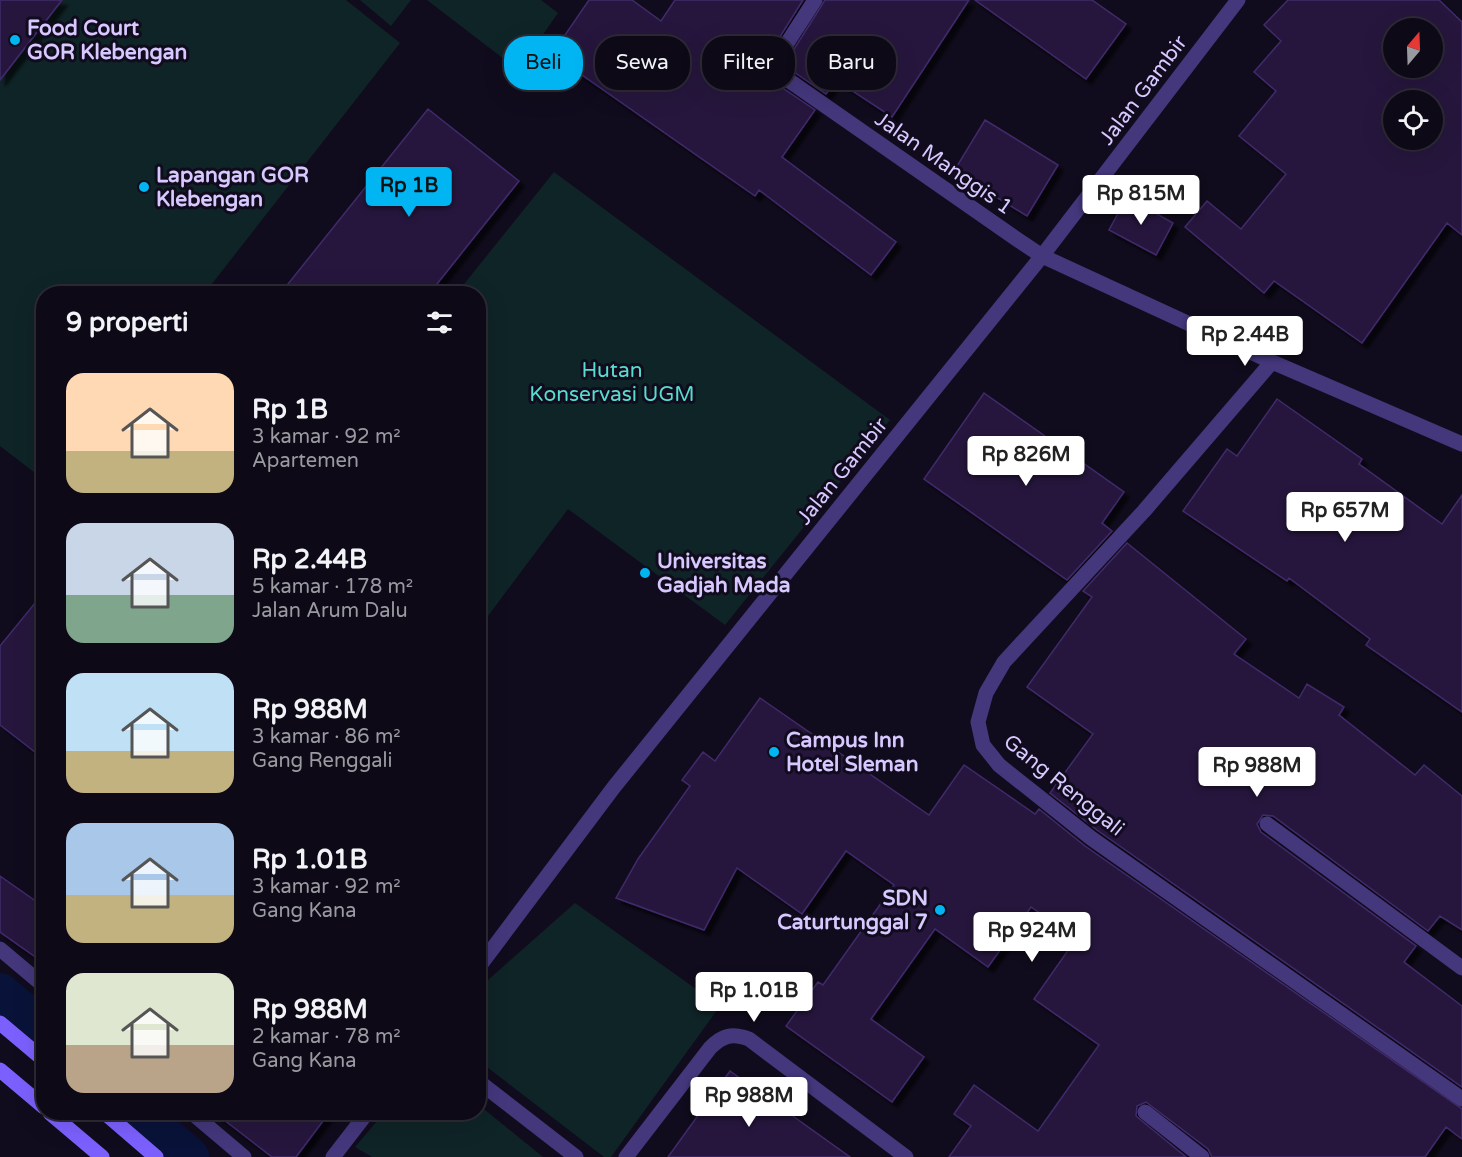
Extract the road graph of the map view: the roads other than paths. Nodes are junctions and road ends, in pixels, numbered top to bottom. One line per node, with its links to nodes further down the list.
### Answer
1 (815, 0): 3 (street, Jalan Manggis 1)
2 (1238, 0): 3 (street, Jalan Gambir)
3 (1042, 256): 4 (street); 8 (street, Jalan Gambir)
4 (1272, 362): 5 (street); 15 (street, Gang Renggali)
5 (1462, 444)
6 (1267, 824): 9 (street)
7 (0, 949): 10 (street)
8 (486, 957)
9 (1462, 968)
10 (36, 979)
11 (0, 1023): 12 (main road)
12 (36, 1053)
13 (0, 1070): 16 (main road)
14 (486, 1087): 26 (street)
15 (1462, 1099)
16 (36, 1100)
17 (1145, 1112): 29 (street)
18 (58, 1120): 22 (main road)
19 (113, 1120): 23 (main road)
20 (200, 1120): 24 (street)
21 (362, 1120): 25 (street)
22 (102, 1157)
23 (156, 1157)
24 (243, 1157)
25 (333, 1157)
26 (576, 1157)
27 (626, 1157): 28 (street)
28 (906, 1157)
29 (1202, 1157)

